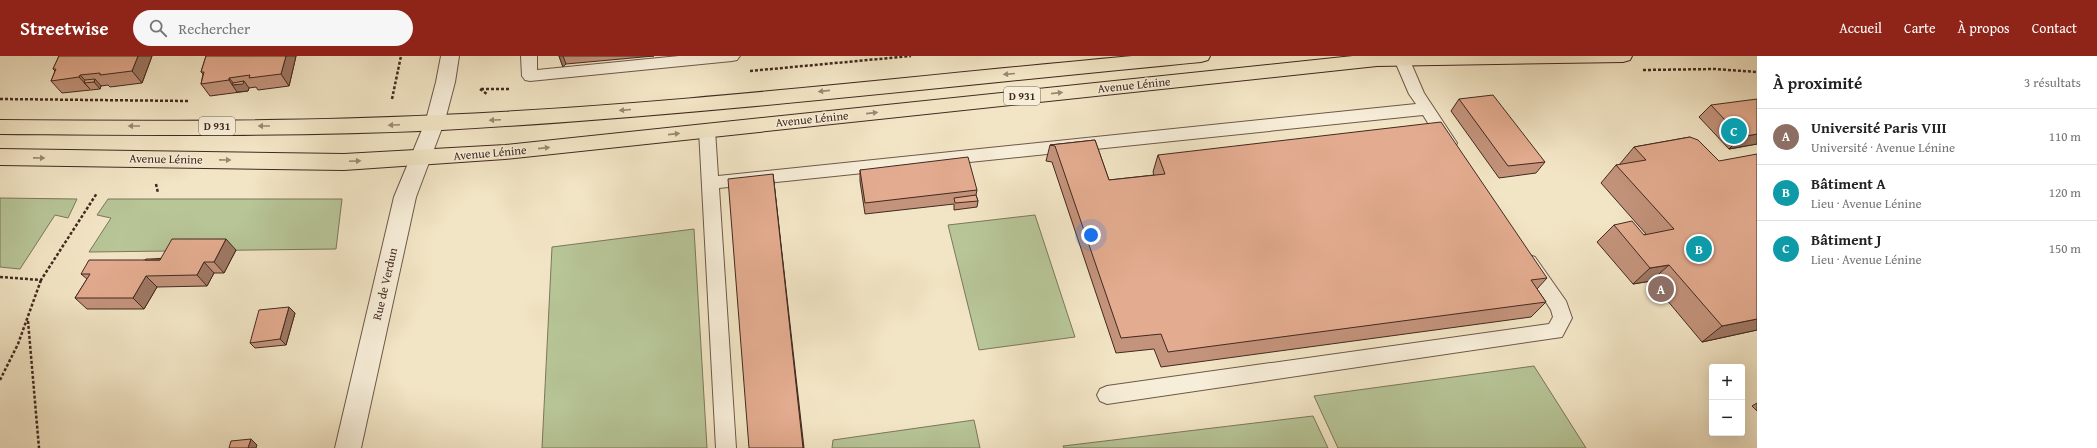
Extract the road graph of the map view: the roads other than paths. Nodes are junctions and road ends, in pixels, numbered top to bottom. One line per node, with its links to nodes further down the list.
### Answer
1 (450, 56): 8 (street, Rue de Verdun)
2 (529, 56): 3 (lane)
3 (732, 56)
4 (1201, 56): 8 (main road, Avenue Lénine / D 931, one-way to 8)
5 (1623, 56): 6 (main road, Avenue Lénine / D 931)
6 (1402, 59): 7 (lane); 10 (main road, Avenue Lénine / D 931, one-way to 6)
7 (1427, 109): 11 (lane); 14 (lane)
8 (433, 123): 9 (main road, Avenue Lénine / D 931, one-way to 9); 13 (street, Rue de Verdun)
9 (0, 127)
10 (708, 130): 13 (main road, Avenue Lénine / D 931, one-way to 10); 14 (lane)
11 (1458, 155)
12 (0, 157): 13 (main road, Avenue Lénine / D 931, one-way to 13)
13 (422, 158): 17 (street, Rue de Verdun)
14 (710, 183): 18 (lane)
15 (1519, 248): 16 (lane)
16 (1108, 395)
17 (348, 448)
18 (726, 448)

